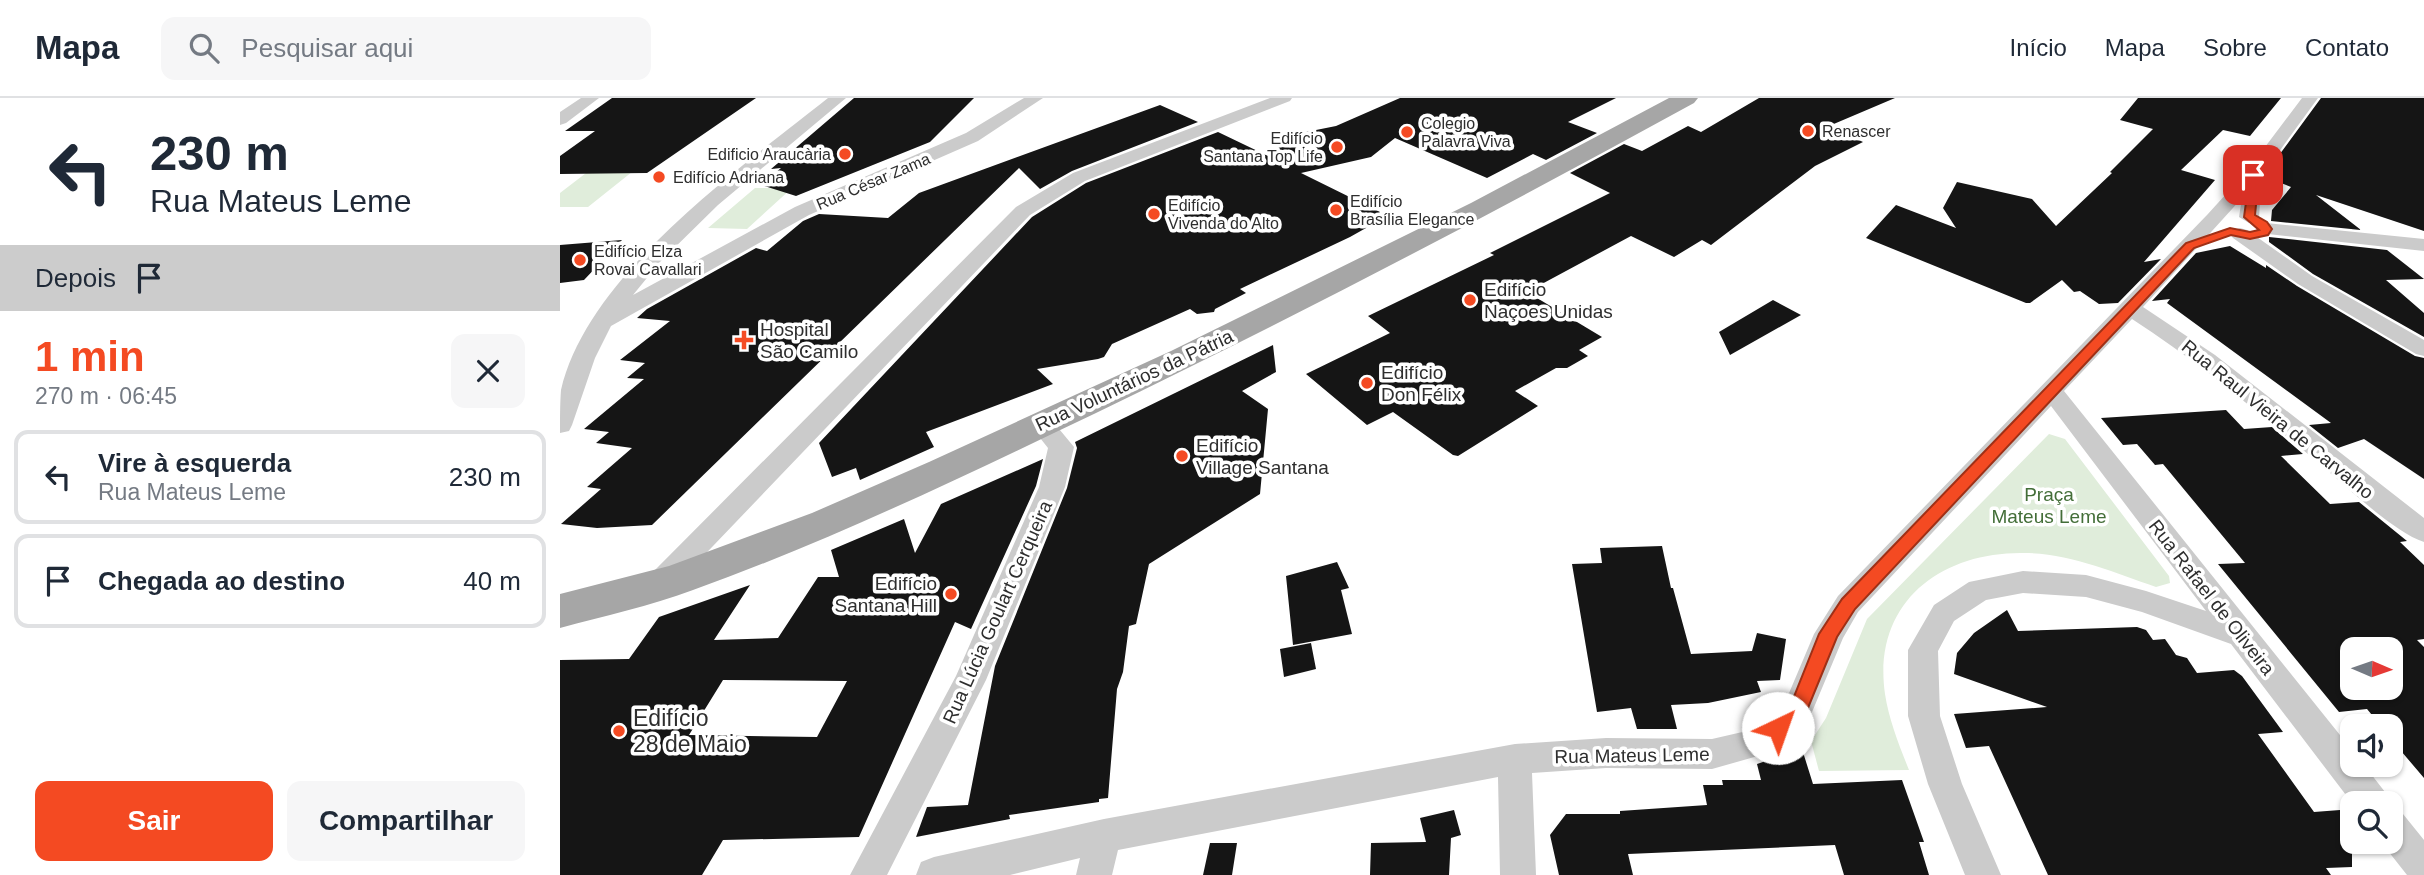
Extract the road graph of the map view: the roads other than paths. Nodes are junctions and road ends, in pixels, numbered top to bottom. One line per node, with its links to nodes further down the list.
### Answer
1 (591, 98): 7 (street)
2 (838, 98): 14 (street)
3 (1035, 98): 15 (street, Rua César Zama)
4 (1284, 98): 24 (street)
5 (1686, 98): 21 (main road, Rua Voluntários da Pátria)
6 (2310, 98): 8 (street, Rua Mateus Leme)
7 (560, 120)
8 (2253, 175): 9 (street, Rua Mateus Leme); 10 (street)
9 (2215, 217): 10 (street); 13 (street, Rua Mateus Leme)
10 (2240, 227): 11 (street); 13 (street, Rua Mateus Leme); 16 (street)
11 (2265, 231): 12 (street); 16 (street)
12 (2424, 245)
13 (2190, 246): 17 (street, Rua Mateus Leme)
14 (659, 252): 15 (street); 18 (street)
15 (709, 260): 18 (street, Rua César Zama)
16 (2305, 280): 19 (street)
17 (2130, 308): 20 (street, Rua Mateus Leme); 23 (street, Rua Raul Vieira de Carvalho)
18 (602, 322): 22 (street)
19 (2424, 349)
20 (2052, 391): 26 (street, Rua Rafael de Oliveira); 27 (street, Rua Mateus Leme)
21 (1041, 424): 24 (main road, Rua Voluntários da Pátria); 32 (street, Rua Lúcia Goulart Cerqueira)
22 (560, 425)
23 (2424, 532)
24 (658, 585): 25 (main road, Rua Voluntários da Pátria)
25 (560, 611)
26 (2242, 635): 28 (street, Rua Rafael de Oliveira); 36 (street)
27 (1515, 759): 29 (street, Rua Mateus Leme); 35 (street)
28 (2364, 791)
29 (1104, 836): 33 (street, Rua Mateus Leme); 34 (street)
30 (2403, 842): 31 (street)
31 (2424, 868)
32 (868, 875)
33 (934, 875)
34 (1094, 875)
35 (1518, 875)
36 (1983, 875)

